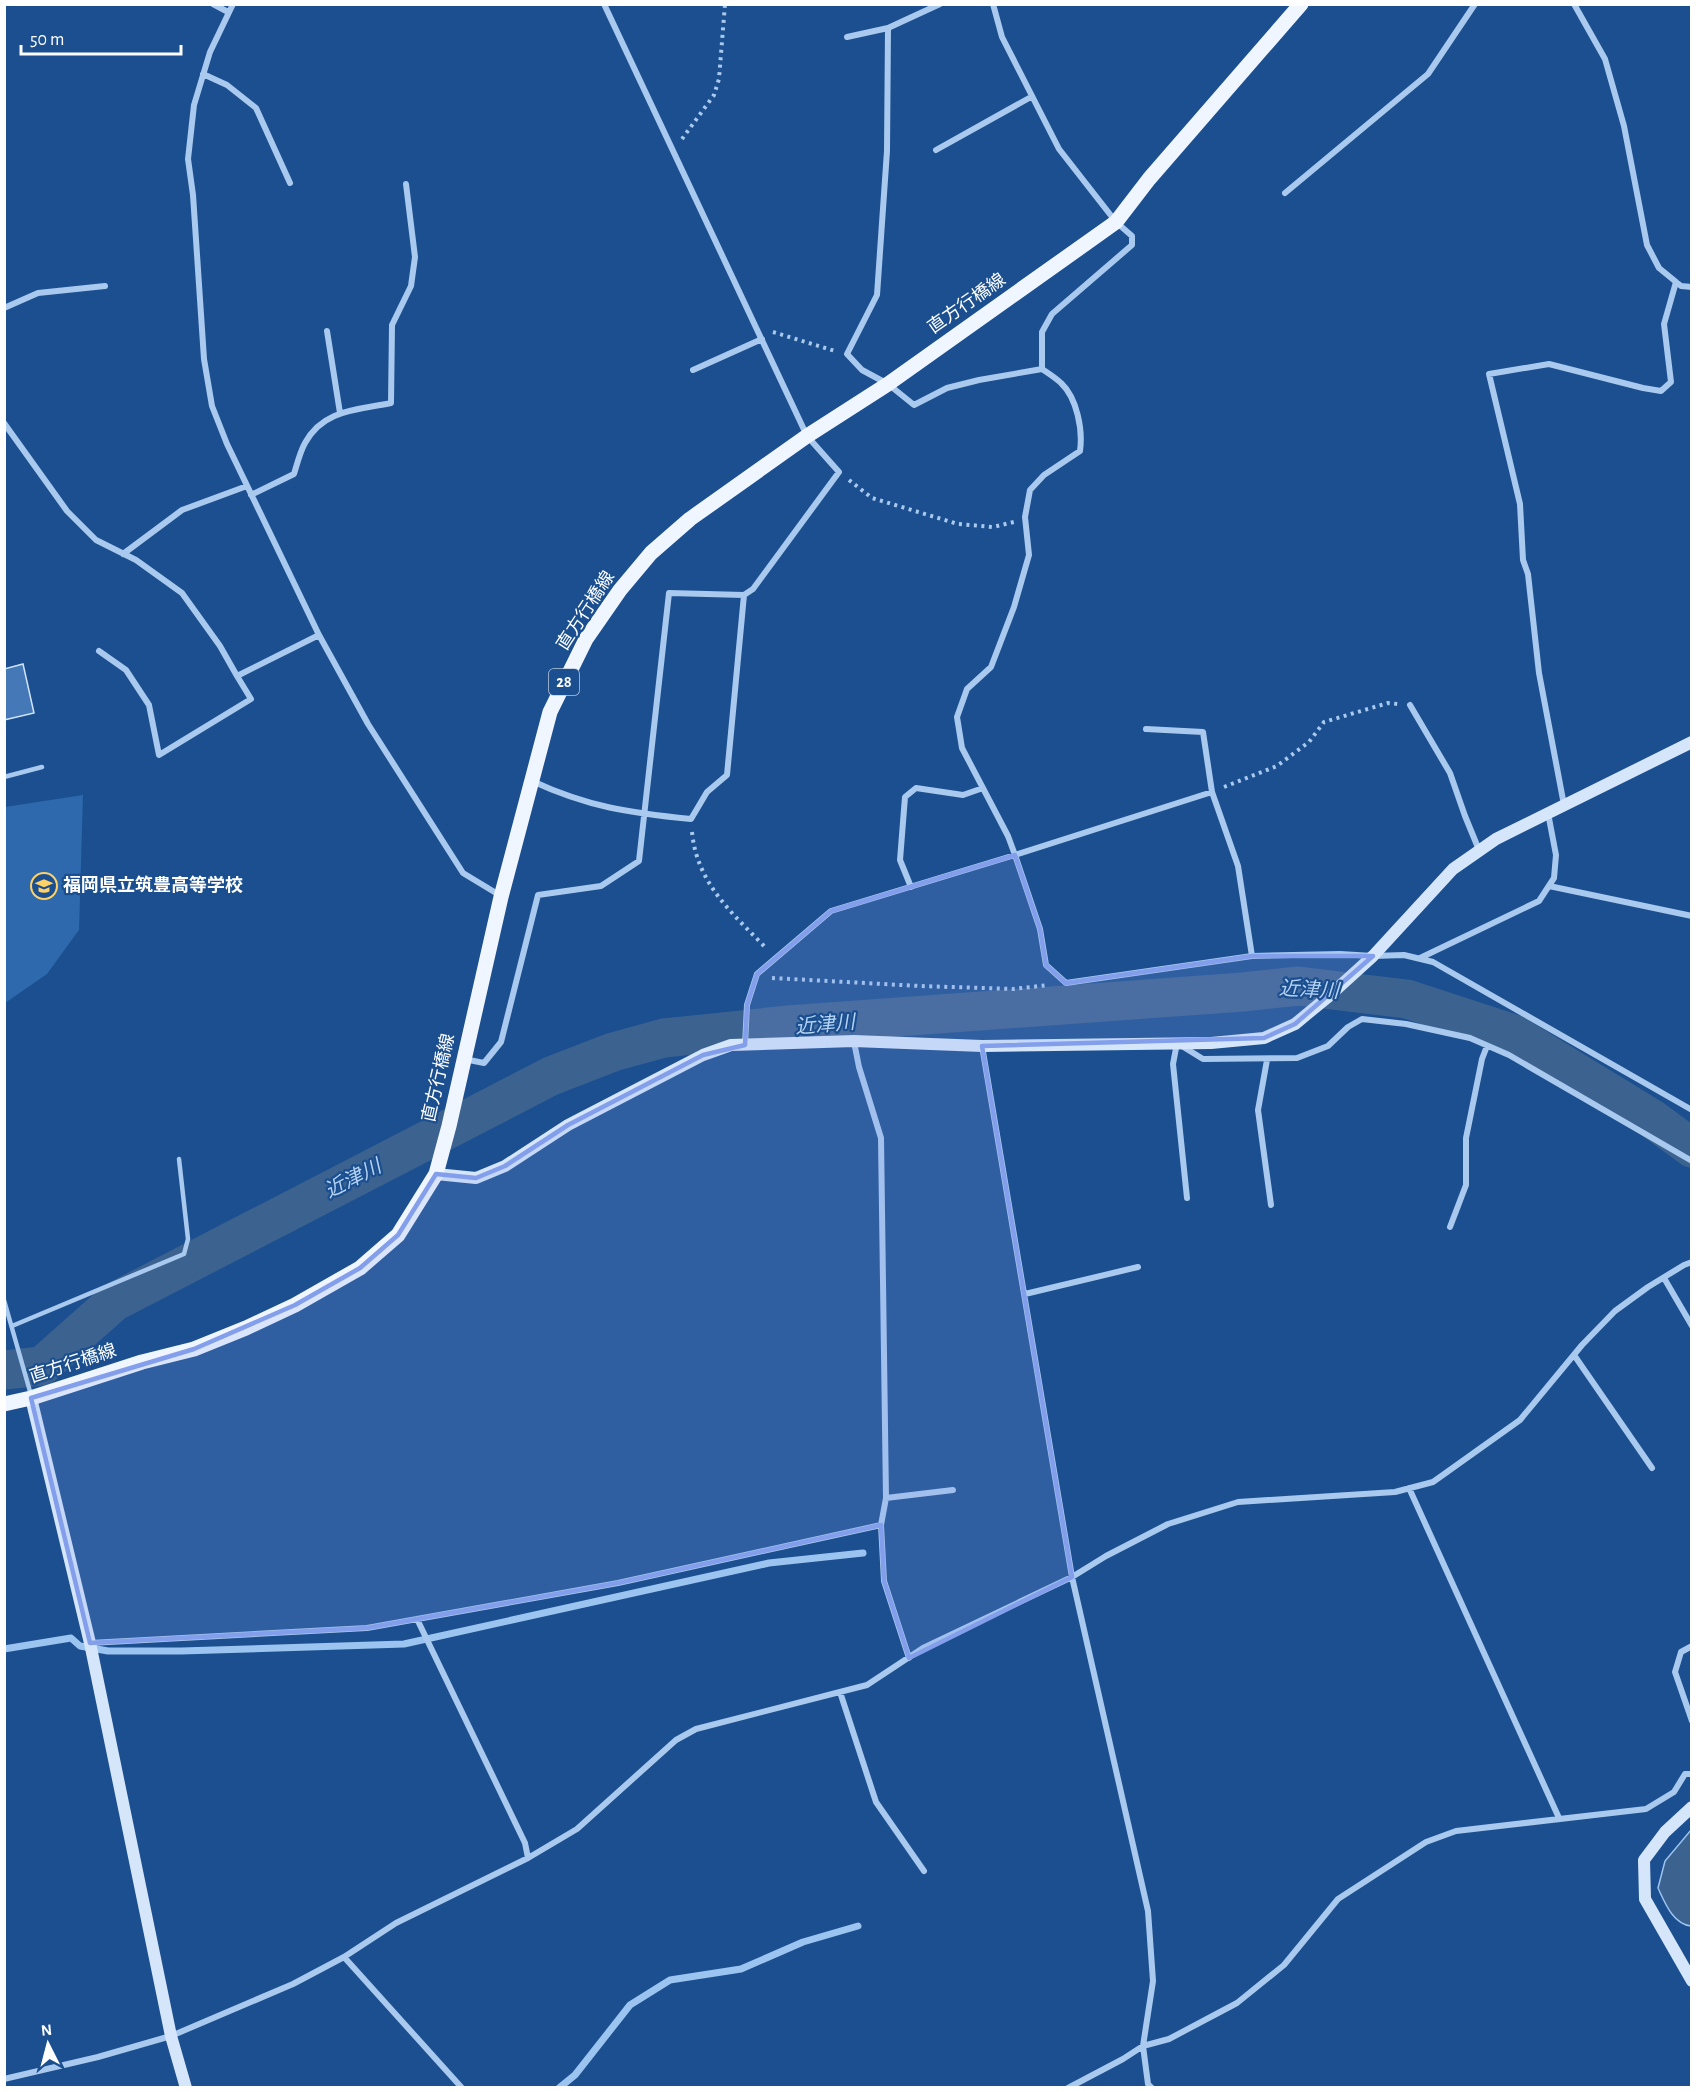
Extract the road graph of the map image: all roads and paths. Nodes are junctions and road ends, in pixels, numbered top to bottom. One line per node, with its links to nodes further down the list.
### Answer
1 (213, 4): 10 (street)
2 (233, 4): 10 (street)
3 (604, 4): 16 (street)
4 (725, 4): 16 (path)
5 (940, 4): 11 (street)
6 (993, 4): 14 (street)
7 (1302, 4): 20 (main road, 直方行橋線 / 28)
8 (1475, 4): 19 (street)
9 (1574, 4): 21 (street)
10 (228, 12): 13 (street)
11 (888, 28): 12 (street); 28 (street)
12 (847, 37)
13 (203, 74): 17 (street); 36 (street)
14 (1031, 97): 15 (street); 20 (street)
15 (936, 150)
16 (673, 152): 25 (street)
17 (290, 183)
18 (406, 184): 32 (street)
19 (1285, 193)
20 (1116, 222): 29 (street); 31 (main road, 直方行橋線 / 28)
21 (1676, 282): 23 (street); 52 (street)
22 (105, 286): 24 (street)
23 (1692, 287)
24 (4, 308)
25 (756, 327): 27 (street); 28 (path)
26 (327, 330): 32 (street)
27 (762, 339): 30 (street); 34 (street)
28 (847, 354): 31 (street)
29 (1042, 369): 31 (street); 38 (street)
30 (693, 370)
31 (888, 384): 34 (main road, 直方行橋線 / 28)
32 (340, 413): 37 (street)
33 (4, 423): 39 (street)
34 (807, 436): 35 (street); 49 (main road, 直方行橋線 / 28)
35 (839, 472): 38 (path); 40 (street)
36 (247, 486): 37 (street); 39 (street)
37 (251, 495): 41 (street)
38 (1025, 517): 50 (street)
39 (123, 554): 43 (street)
40 (744, 596): 54 (street); 55 (street)
41 (319, 635): 43 (street); 60 (street)
42 (99, 651): 43 (street)
43 (237, 676)
44 (1410, 705): 51 (path); 56 (street)
45 (1146, 729): 51 (street)
46 (1692, 742): 52 (street)
47 (42, 767): 48 (lane)
48 (4, 777)
49 (532, 781): 54 (street); 60 (main road, 直方行橋線 / 28)
50 (983, 788): 57 (street); 59 (street)
51 (1212, 792): 57 (street); 62 (street)
52 (1564, 805): 53 (street)
53 (1548, 813): 56 (street); 58 (street)
54 (643, 814): 55 (street); 73 (street)
55 (691, 819): 64 (path)
56 (1480, 851): 63 (street)
57 (1015, 855): 59 (street); 67 (street)
58 (1549, 886): 61 (street); 65 (street)
59 (911, 887): 64 (street)
60 (501, 897): 73 (main road, 直方行橋線 / 28)
61 (1692, 916)
62 (1252, 956): 63 (street); 67 (street)
63 (1373, 956): 65 (street); 69 (street)
64 (776, 958): 66 (street)
65 (1420, 959): 75 (street)
66 (757, 974): 67 (path); 70 (street)
67 (1066, 983)
68 (854, 1041): 70 (street); 71 (street); 95 (street)
69 (1177, 1043): 71 (street); 74 (street); 79 (street)
70 (745, 1045): 78 (street)
71 (982, 1046): 85 (street)
72 (1487, 1046): 74 (street); 77 (street); 81 (street)
73 (464, 1059): 78 (main road, 直方行橋線 / 28)
74 (1267, 1060): 80 (street)
75 (1692, 1110)
76 (179, 1159): 87 (lane)
77 (1692, 1161)
78 (436, 1174): 90 (main road, 直方行橋線 / 28)
79 (1187, 1198)
80 (1271, 1205)
81 (1450, 1227)
82 (1692, 1263): 84 (street)
83 (1138, 1267): 85 (street)
84 (1664, 1278): 88 (street); 89 (street)
85 (1025, 1294): 97 (street)
86 (4, 1300): 87 (lane)
87 (12, 1326): 90 (lane)
88 (1692, 1326)
89 (1574, 1355): 92 (street); 93 (street)
90 (31, 1398): 91 (main road, 直方行橋線 / 28); 99 (street)
91 (4, 1404)
92 (1652, 1468)
93 (1409, 1488): 97 (street); 106 (street)
94 (953, 1490): 95 (street)
95 (886, 1498): 96 (street)
96 (881, 1525): 98 (street); 101 (street)
97 (1072, 1577): 101 (street); 112 (street)
98 (417, 1619): 99 (street); 107 (street)
99 (90, 1643): 111 (street)
100 (1692, 1647): 103 (street)
101 (909, 1658): 102 (street)
102 (840, 1692): 107 (street); 108 (street)
103 (1692, 1721)
104 (1692, 1774): 106 (street)
105 (1692, 1807): 110 (street)
106 (1558, 1818): 112 (street)
107 (528, 1858): 109 (street)
108 (924, 1870)
109 (344, 1957): 111 (street); 115 (street)
110 (1692, 1981)
111 (171, 2036): 113 (street); 114 (street)
112 (1143, 2046): 116 (street); 117 (street)
113 (4, 2079)
114 (186, 2088)
115 (462, 2088)
116 (1068, 2088)
117 (1152, 2088)

